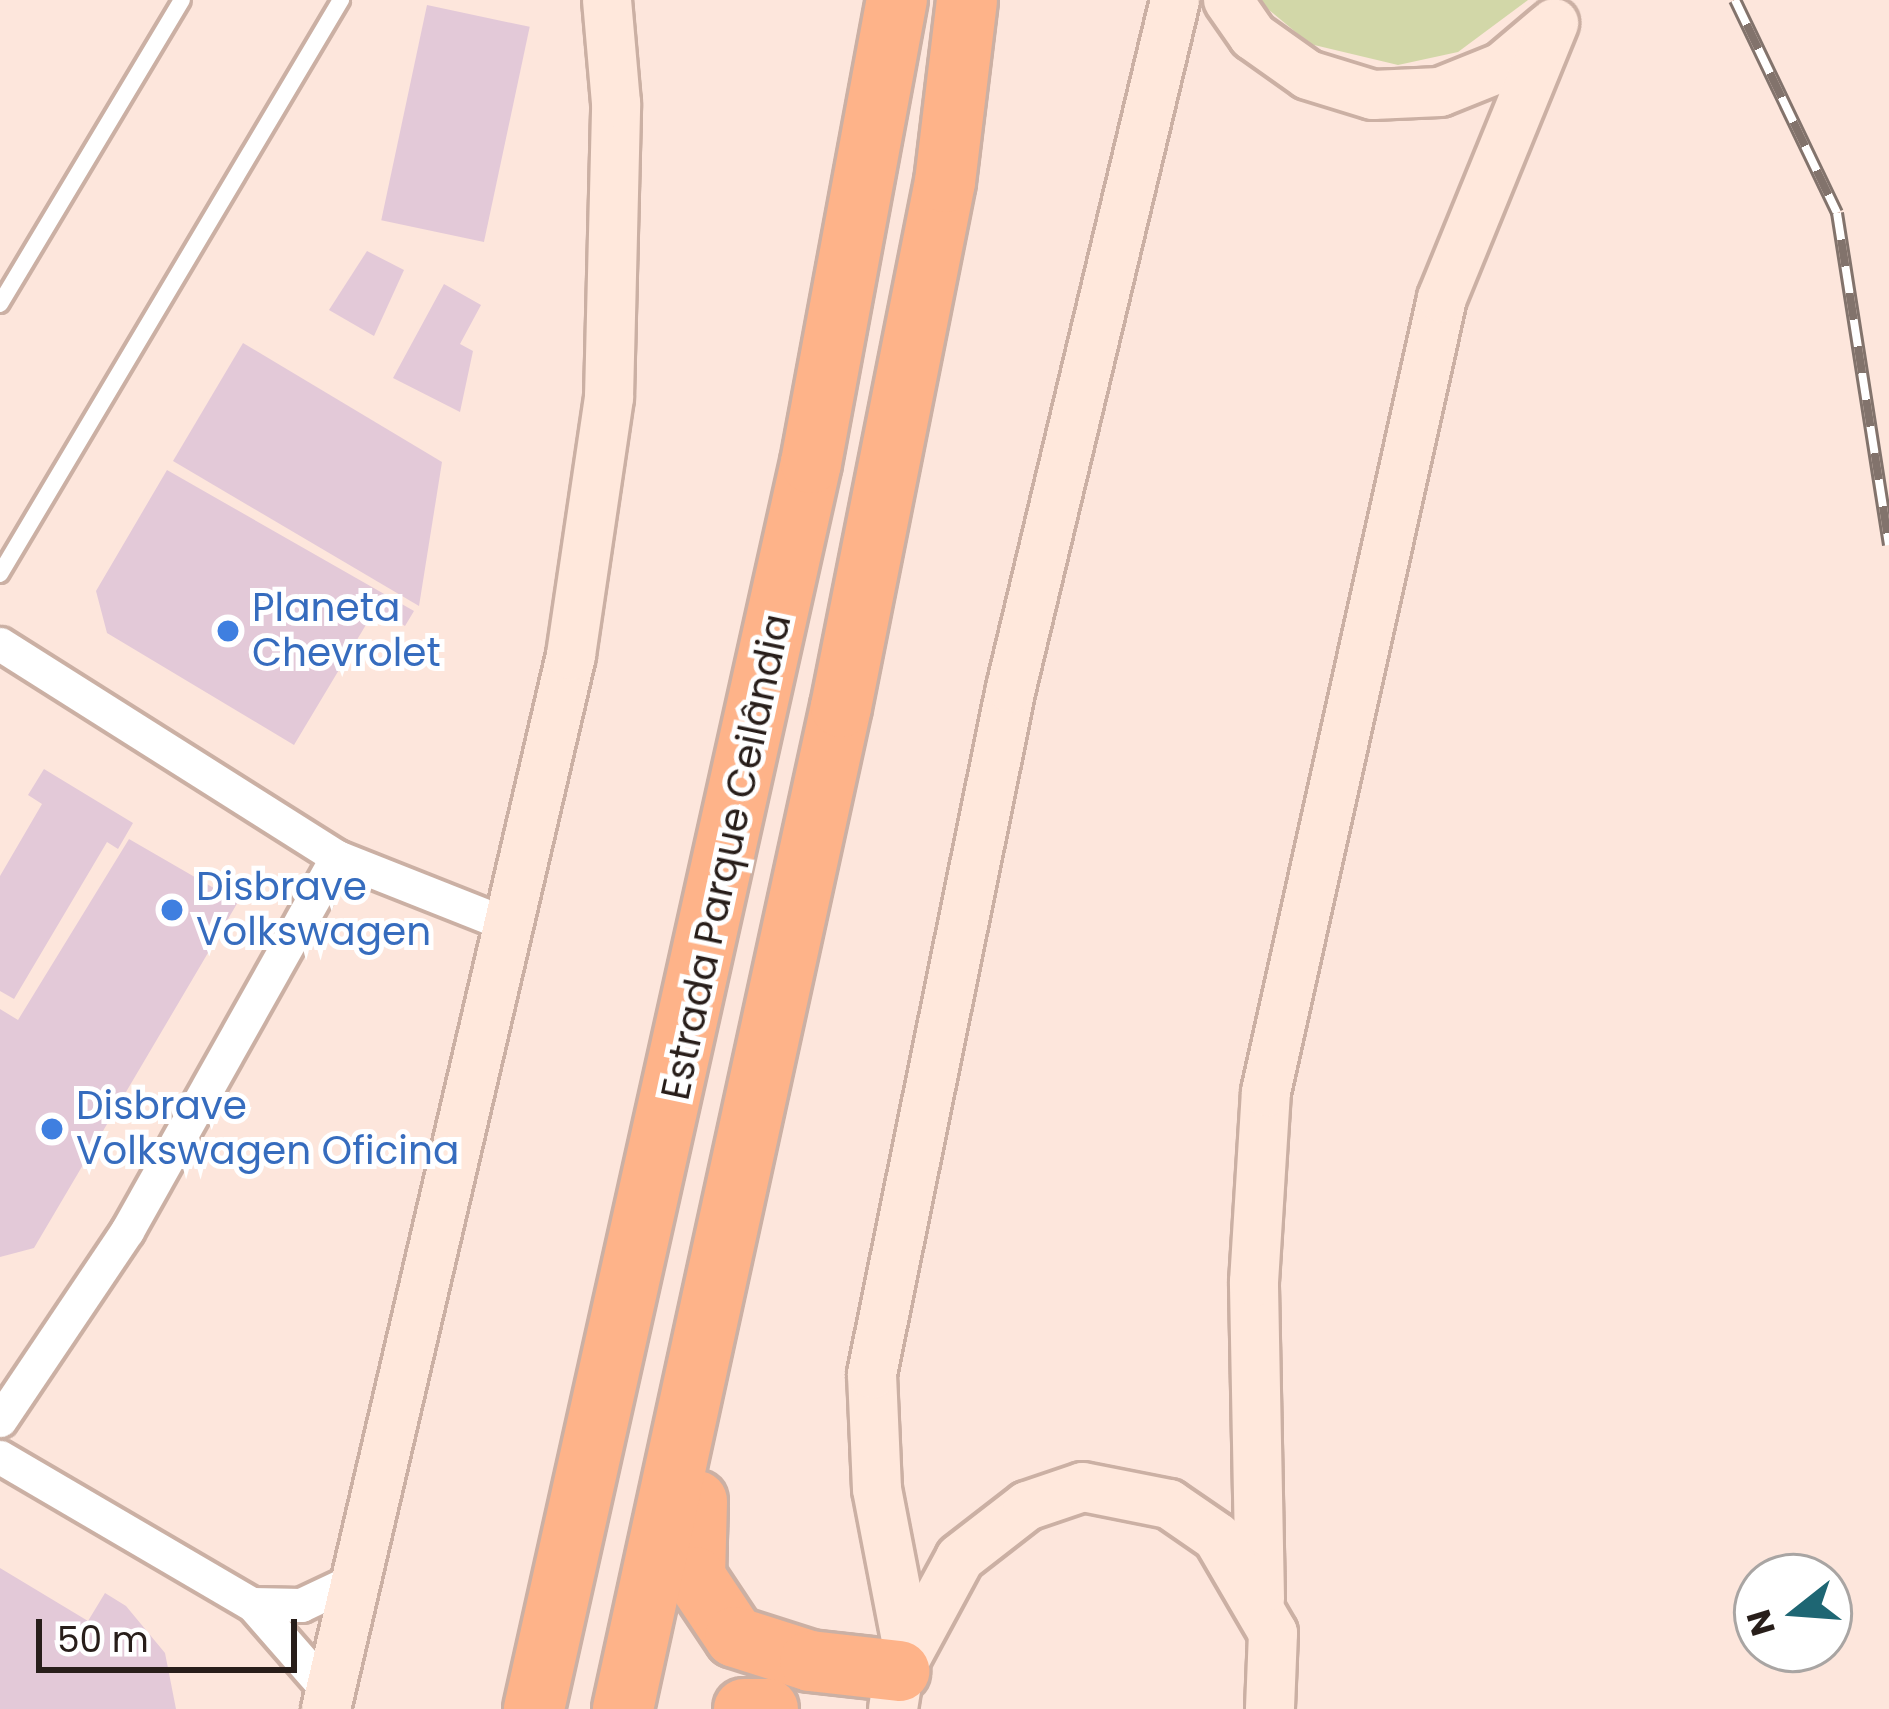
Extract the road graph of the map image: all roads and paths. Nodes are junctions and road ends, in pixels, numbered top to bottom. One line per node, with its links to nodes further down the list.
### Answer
1 (182, 0): 9 (lane)
2 (341, 0): 10 (lane)
3 (607, 0): 13 (main road)
4 (898, 0): 23 (highway, Estrada Parque Ceilândia)
5 (967, 0): 14 (highway, Estrada Parque Ceilândia)
6 (1175, 0): 20 (main road)
7 (1228, 0): 8 (main road)
8 (1561, 11): 18 (main road)
9 (0, 304)
10 (0, 574)
11 (0, 644): 12 (street)
12 (337, 857): 13 (street); 15 (street)
13 (504, 923): 17 (main road)
14 (724, 1264): 20 (highway); 24 (highway, Estrada Parque Ceilândia)
15 (0, 1420)
16 (0, 1457): 19 (street)
17 (356, 1580): 19 (street); 22 (main road)
18 (1260, 1599): 20 (main road); 21 (main road)
19 (252, 1604): 22 (street)
20 (900, 1677)
21 (1278, 1694)
22 (328, 1701)
23 (534, 1709)
24 (623, 1709)
25 (744, 1709): 26 (highway)
26 (768, 1709)

